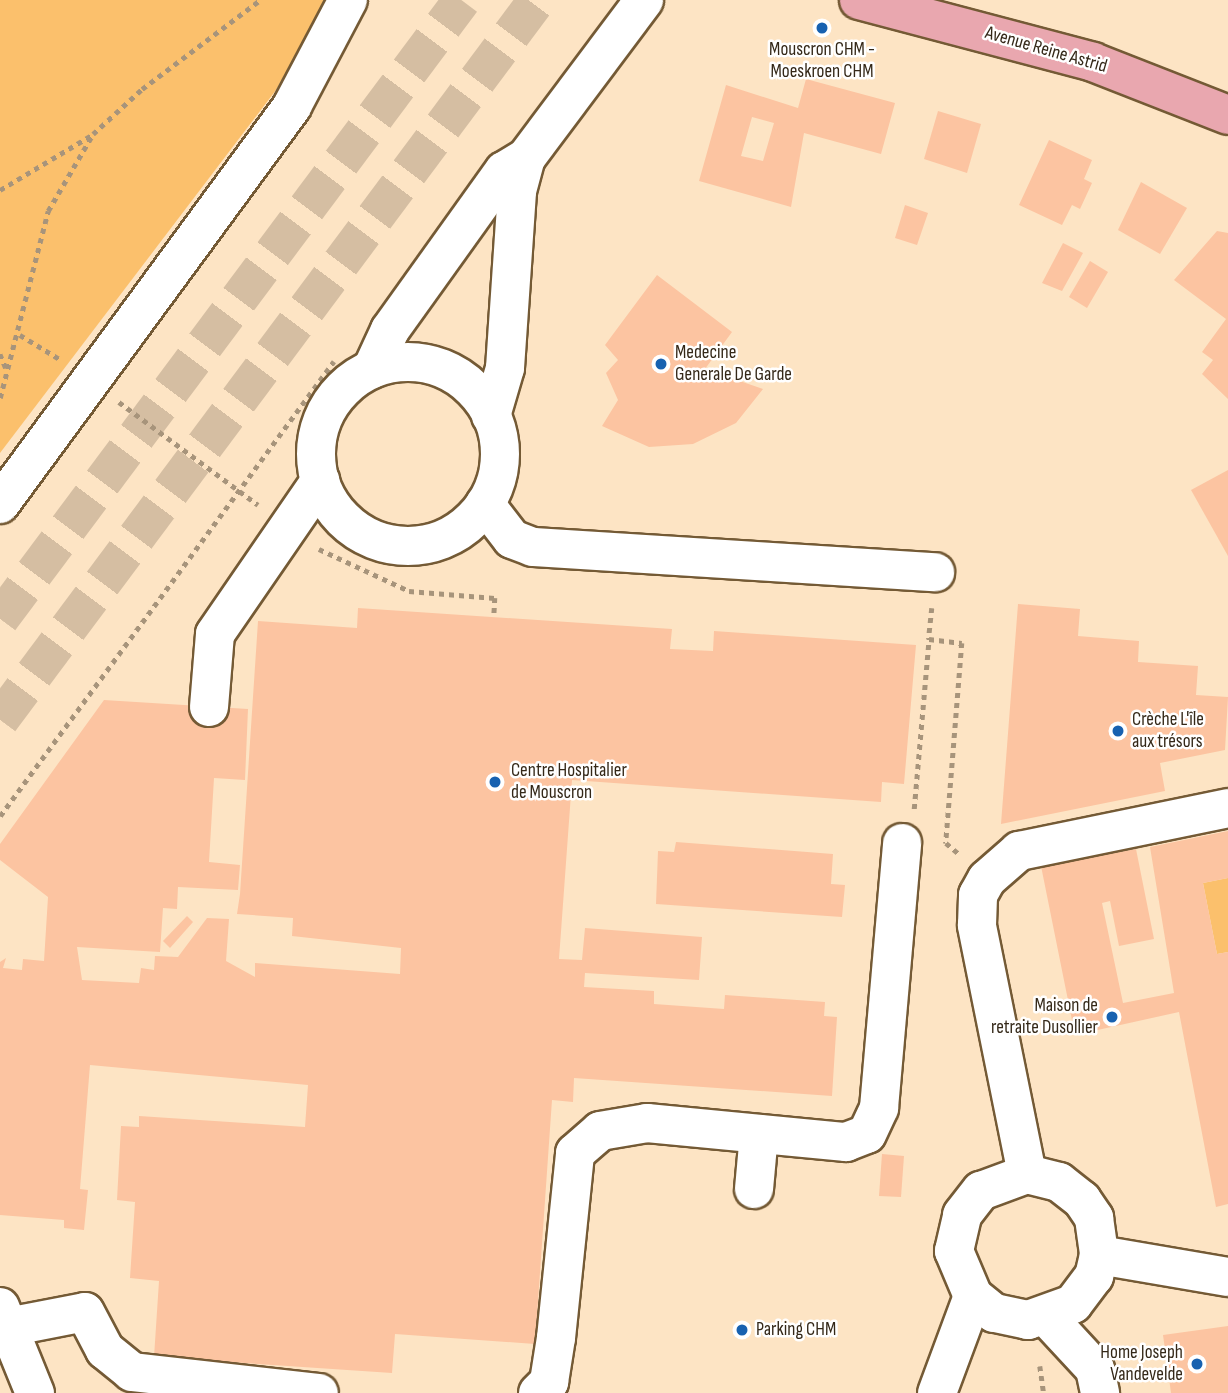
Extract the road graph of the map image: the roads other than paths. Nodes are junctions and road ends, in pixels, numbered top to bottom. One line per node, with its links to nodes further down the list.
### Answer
1 (348, 0): 13 (street)
2 (618, 0): 5 (street)
3 (644, 0): 5 (street)
4 (859, 0): 6 (main road, Avenue Reine Astrid)
5 (607, 48): 7 (street)
6 (1228, 115)
7 (526, 158): 8 (street); 9 (street)
8 (475, 211): 9 (street); 10 (street)
9 (514, 238): 11 (street)
10 (372, 369): 11 (street); 12 (street)
11 (491, 416): 14 (street)
12 (320, 481): 14 (street); 16 (street)
13 (0, 504)
14 (485, 504): 15 (street)
15 (935, 572)
16 (209, 706)
17 (1228, 808): 20 (street)
18 (902, 843): 19 (street)
19 (759, 1134): 21 (street); 29 (street)
20 (1027, 1174): 22 (street); 24 (street)
21 (754, 1189)
22 (1099, 1255): 23 (street); 25 (street)
23 (1228, 1277)
24 (973, 1296): 25 (street); 30 (street)
25 (1046, 1316): 31 (street)
26 (4, 1317): 27 (street); 28 (street)
27 (35, 1393)
28 (319, 1393)
29 (538, 1393)
30 (937, 1393)
31 (1100, 1393)

